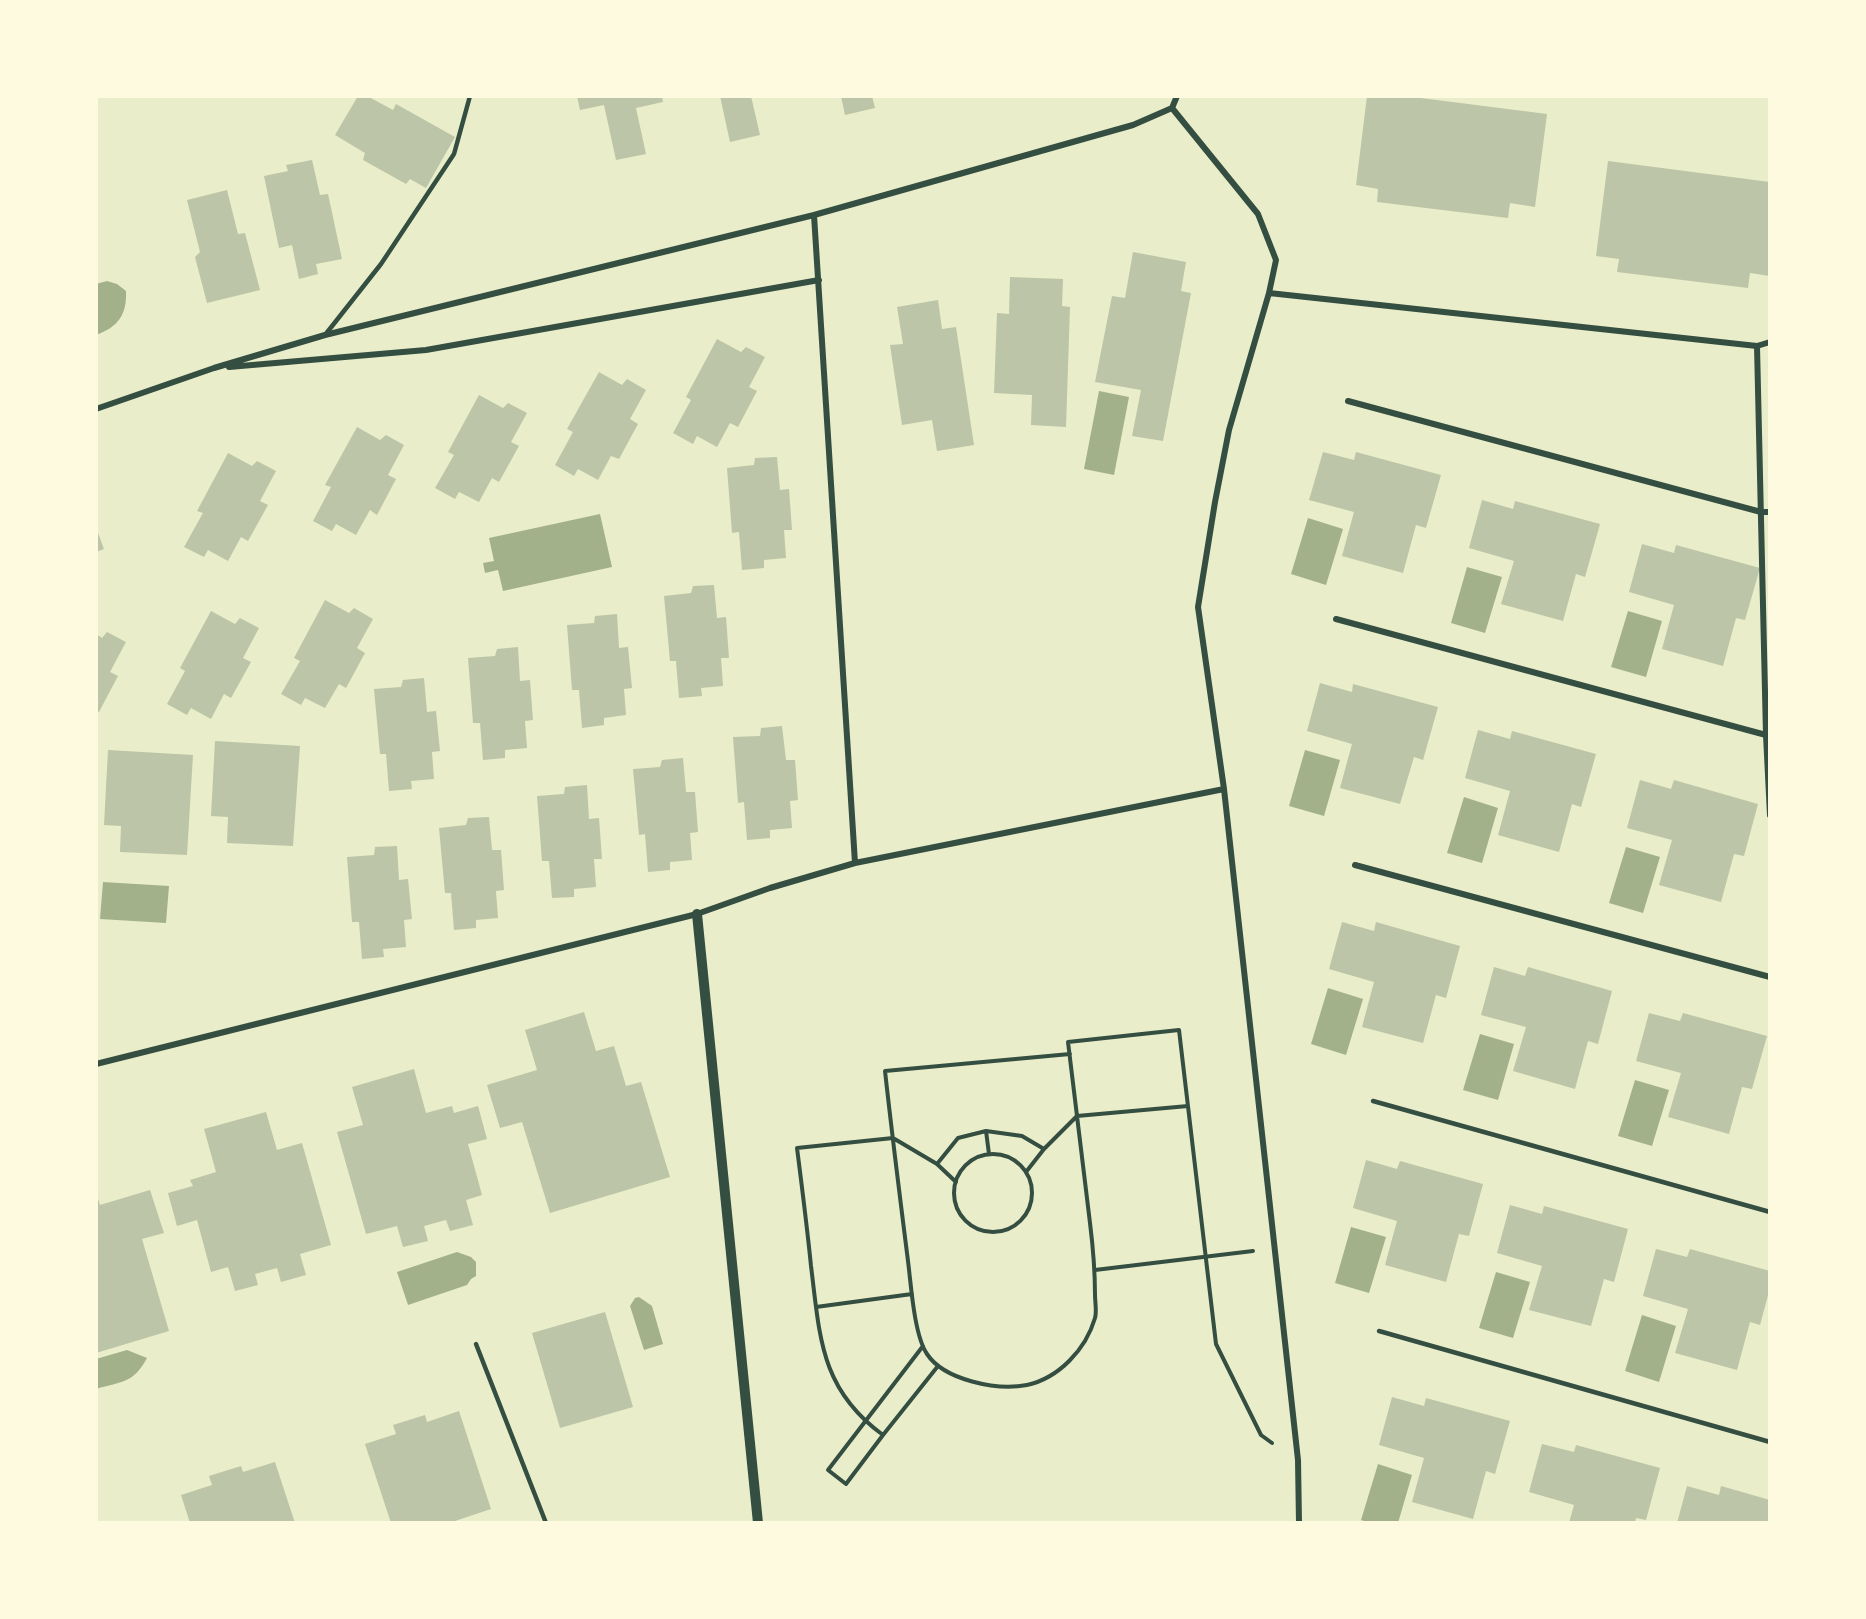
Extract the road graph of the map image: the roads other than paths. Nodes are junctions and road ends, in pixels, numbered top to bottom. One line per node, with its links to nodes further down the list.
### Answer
1 (470, 96): 7 (lane)
2 (1177, 96): 3 (street)
3 (1172, 108): 4 (street); 6 (street)
4 (814, 215): 5 (street); 7 (street)
5 (819, 280): 10 (street); 20 (street)
6 (1269, 293): 9 (street); 18 (street)
7 (325, 335): 10 (street)
8 (1770, 342): 9 (street)
9 (1757, 346): 13 (street)
10 (214, 368): 12 (street)
11 (1348, 402): 13 (street)
12 (96, 409)
13 (1761, 512): 14 (street); 16 (street)
14 (1770, 512)
15 (1336, 619): 17 (street)
16 (1768, 703): 17 (street)
17 (1766, 735): 19 (street)
18 (1224, 789): 20 (street); 32 (street)
19 (1770, 814)
20 (855, 863): 22 (street)
21 (1355, 865): 23 (street)
22 (698, 914): 24 (street); 31 (street)
23 (1770, 977)
24 (96, 1064)
25 (1373, 1101): 26 (lane)
26 (1770, 1212)
27 (1379, 1331): 29 (lane)
28 (476, 1344): 30 (lane)
29 (1770, 1442)
30 (546, 1523)
31 (758, 1523)
32 (1299, 1523)

